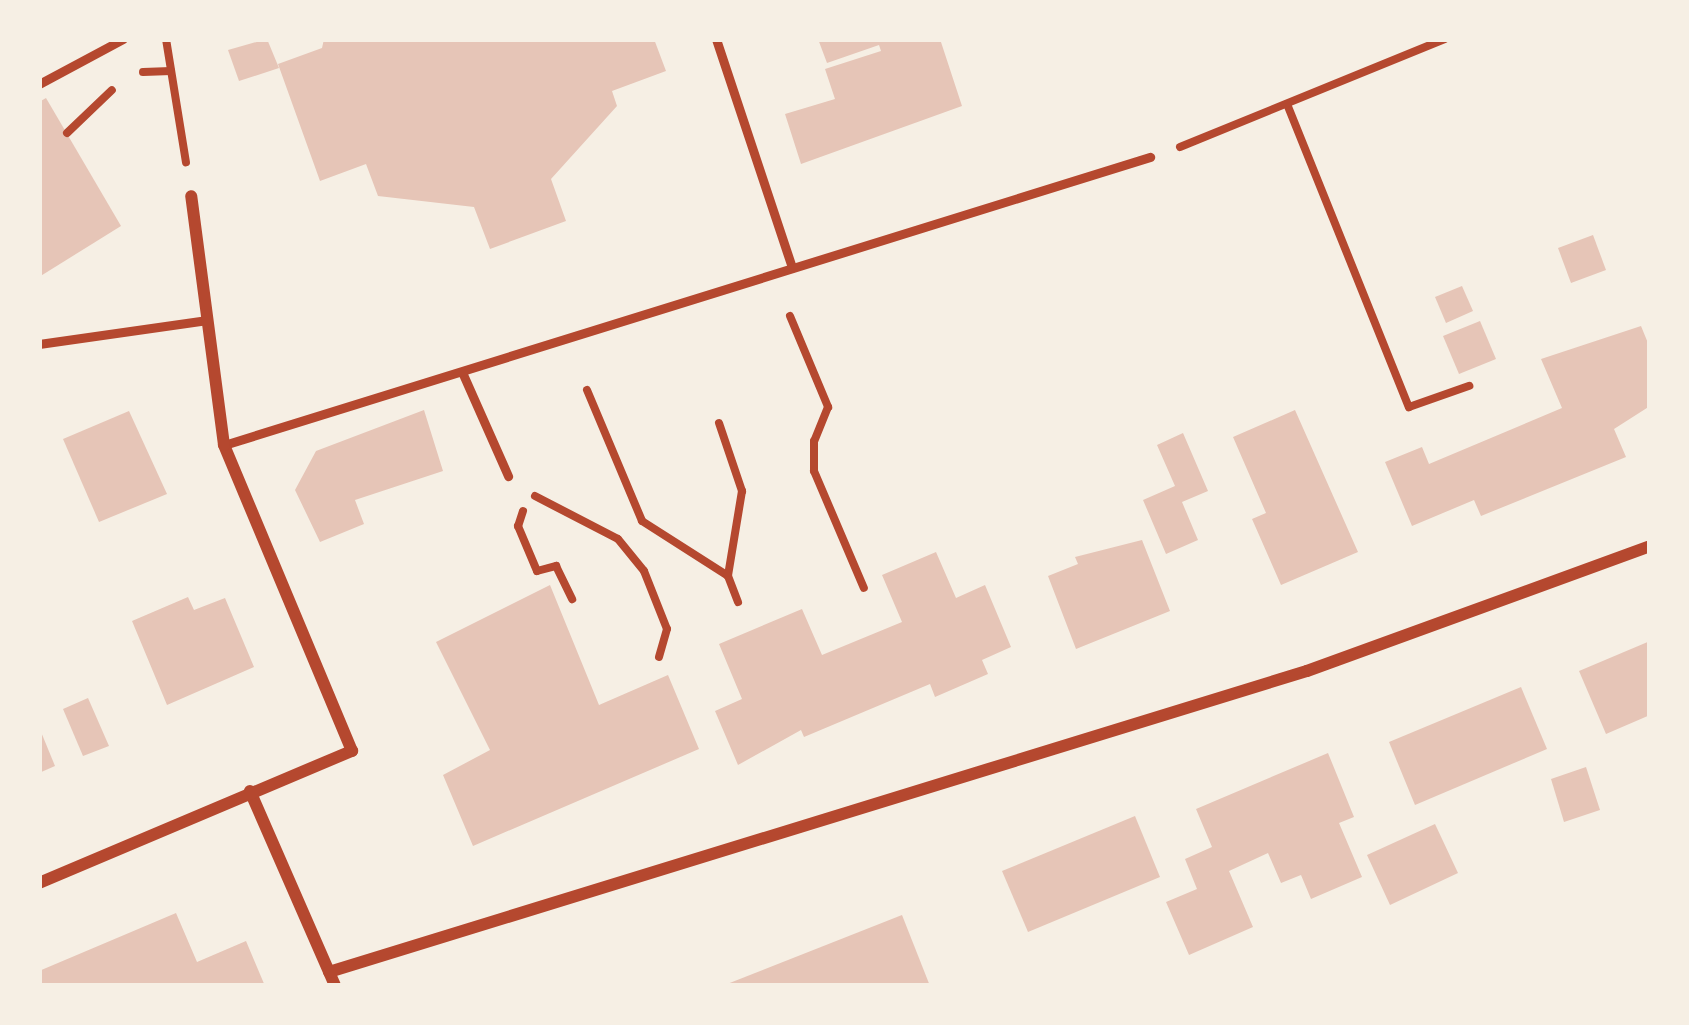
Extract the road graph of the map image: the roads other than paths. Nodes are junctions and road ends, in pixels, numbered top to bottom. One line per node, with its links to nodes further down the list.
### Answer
1 (123, 39): 3 (lane)
2 (716, 39): 6 (lane)
3 (39, 84)
4 (1150, 157): 6 (lane)
5 (191, 196): 7 (street)
6 (792, 268): 9 (lane)
7 (207, 320): 8 (lane); 10 (street)
8 (39, 344)
9 (462, 372): 10 (lane); 11 (lane)
10 (224, 445): 13 (street)
11 (508, 476)
12 (1650, 545): 15 (street)
13 (250, 791): 14 (street); 15 (street)
14 (39, 883)
15 (329, 972): 16 (street)
16 (335, 986)

